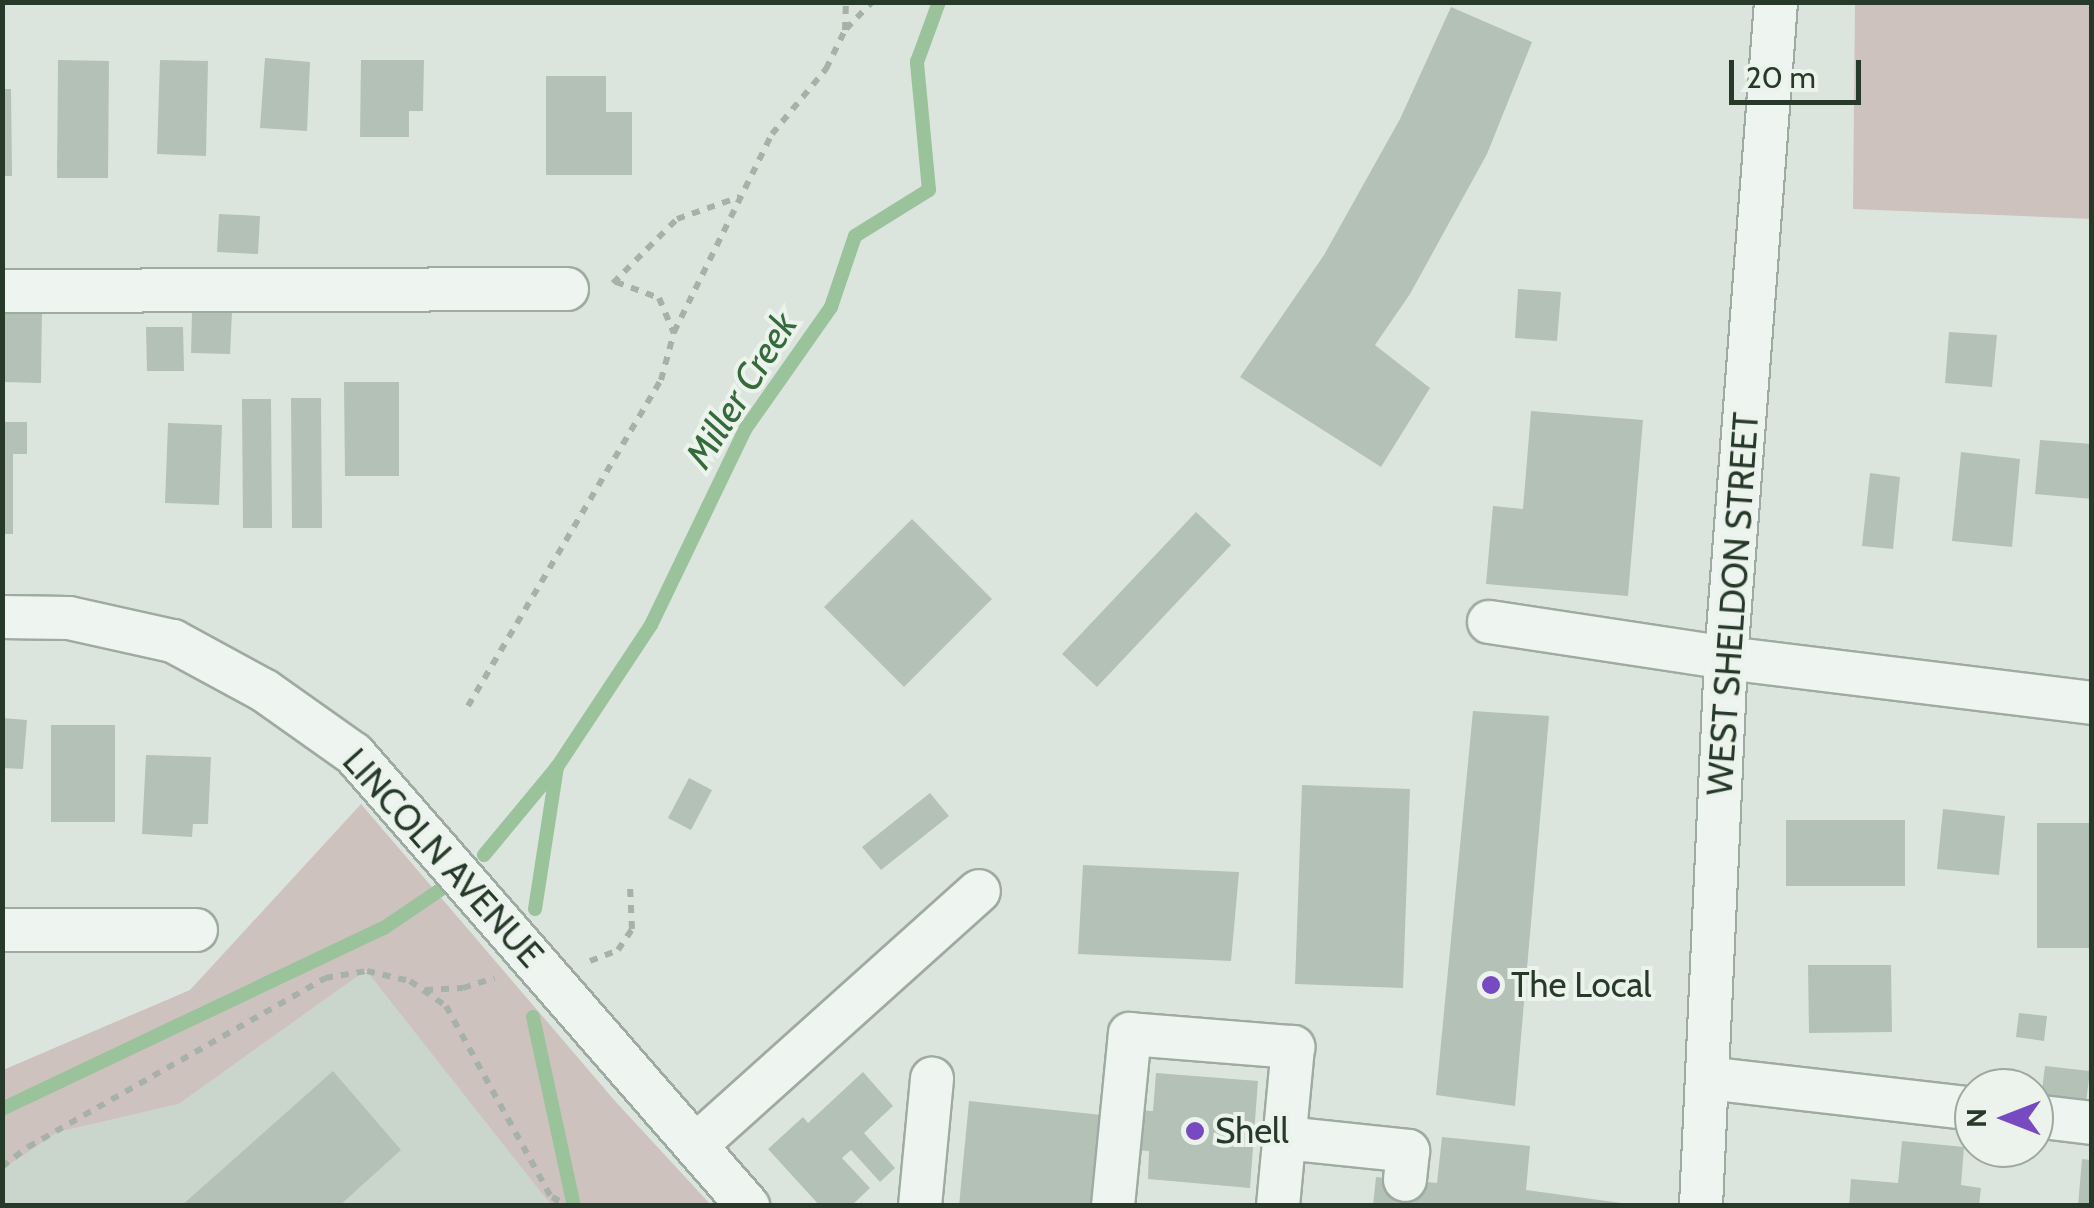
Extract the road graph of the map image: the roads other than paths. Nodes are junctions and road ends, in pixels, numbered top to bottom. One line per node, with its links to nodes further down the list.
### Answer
1 (1776, 2): 6 (street, WEST SHELDON STREET)
2 (567, 289): 3 (street)
3 (2, 290)
4 (2, 618): 17 (street, LINCOLN AVENUE)
5 (1488, 622): 6 (street)
6 (1726, 658): 7 (street); 12 (street, WEST SHELDON STREET)
7 (2092, 704)
8 (979, 891): 17 (street)
9 (2, 930): 10 (street)
10 (196, 930)
11 (932, 1078): 20 (street)
12 (1707, 1078): 13 (street); 23 (street, WEST SHELDON STREET)
13 (1954, 1107)
14 (2054, 1118): 15 (street)
15 (2092, 1123)
16 (1284, 1138): 18 (street); 21 (street); 22 (street)
17 (696, 1145): 19 (street, LINCOLN AVENUE)
18 (1407, 1165)
19 (748, 1206)
20 (920, 1206)
21 (1113, 1206)
22 (1278, 1206)
23 (1701, 1206)

